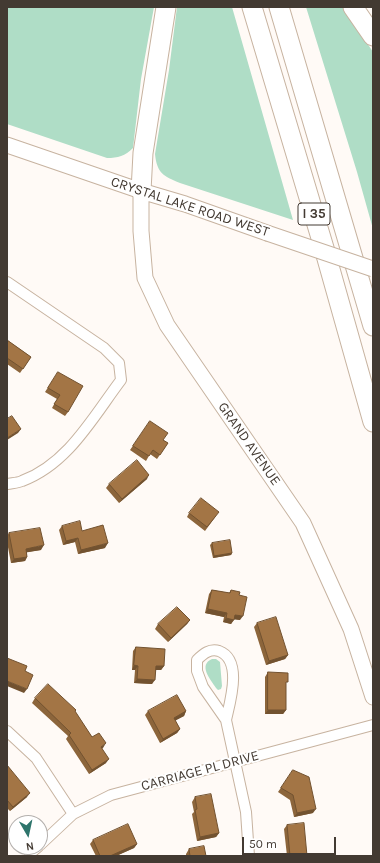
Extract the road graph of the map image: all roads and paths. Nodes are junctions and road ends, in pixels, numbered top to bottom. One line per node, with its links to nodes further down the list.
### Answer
1 (166, 7): 7 (highway)
2 (252, 7): 11 (highway, I 35)
3 (279, 7): 10 (highway, I 35)
4 (353, 7): 5 (highway)
5 (373, 36)
6 (7, 145): 7 (street, CRYSTAL LAKE ROAD WEST)
7 (141, 191): 8 (street, CRYSTAL LAKE ROAD WEST, bridge); 13 (street, GRAND AVENUE)
8 (373, 269)
9 (7, 282): 12 (street)
10 (373, 326)
11 (373, 422)
12 (7, 484)
13 (373, 697)
14 (226, 720): 14 (street); 17 (street)
15 (373, 725): 17 (street, CARRIAGE PL DRIVE)
16 (7, 731): 18 (street)
17 (236, 762): 18 (street, CARRIAGE PL DRIVE); 20 (street)
18 (73, 814): 19 (street, CARRIAGE PL DRIVE)
19 (48, 837)
20 (249, 856)

